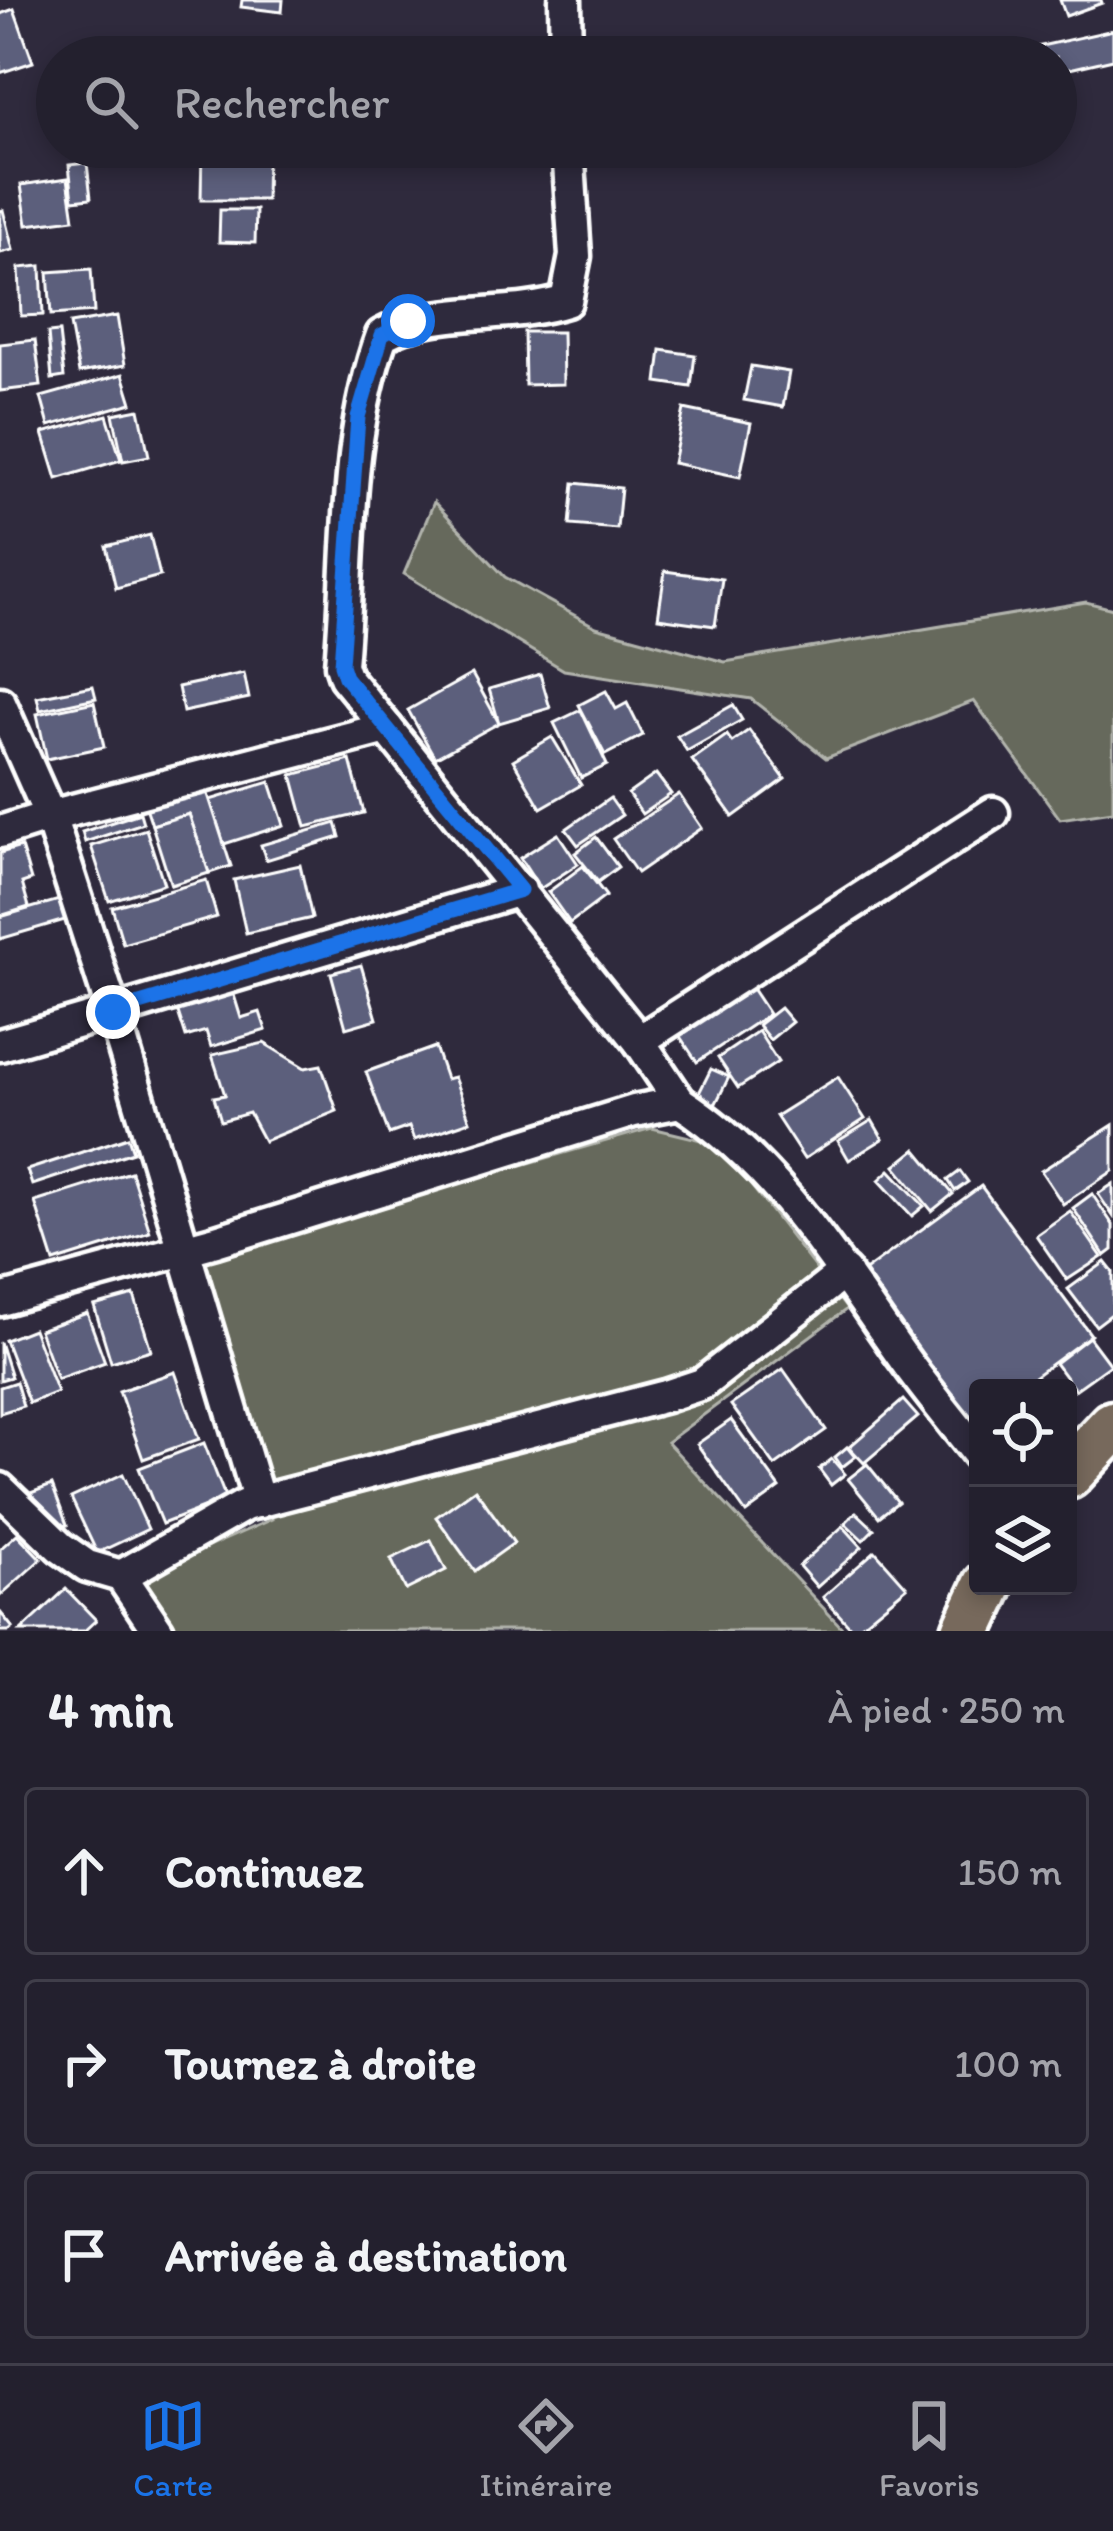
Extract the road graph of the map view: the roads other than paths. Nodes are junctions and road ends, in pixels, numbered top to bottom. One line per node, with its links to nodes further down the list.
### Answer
1 (565, 0): 2 (street)
2 (566, 36)
3 (569, 168): 5 (street)
4 (0, 703): 7 (street)
5 (387, 728): 7 (street); 9 (street)
6 (993, 813): 11 (street)
7 (50, 816): 8 (street); 10 (street)
8 (0, 832)
9 (520, 890): 10 (street); 11 (street)
10 (113, 1012): 12 (street); 14 (street)
11 (639, 1041): 13 (street)
12 (0, 1046)
13 (680, 1102): 14 (street); 15 (street)
14 (186, 1249): 16 (street); 21 (street)
15 (845, 1273): 18 (street); 21 (street)
16 (0, 1300)
17 (1113, 1426): 19 (main road)
18 (969, 1442)
19 (1077, 1464)
20 (0, 1489): 22 (street)
21 (259, 1502): 22 (street)
22 (121, 1576): 24 (street)
23 (984, 1595): 25 (main road)
24 (158, 1631)
25 (967, 1631)

